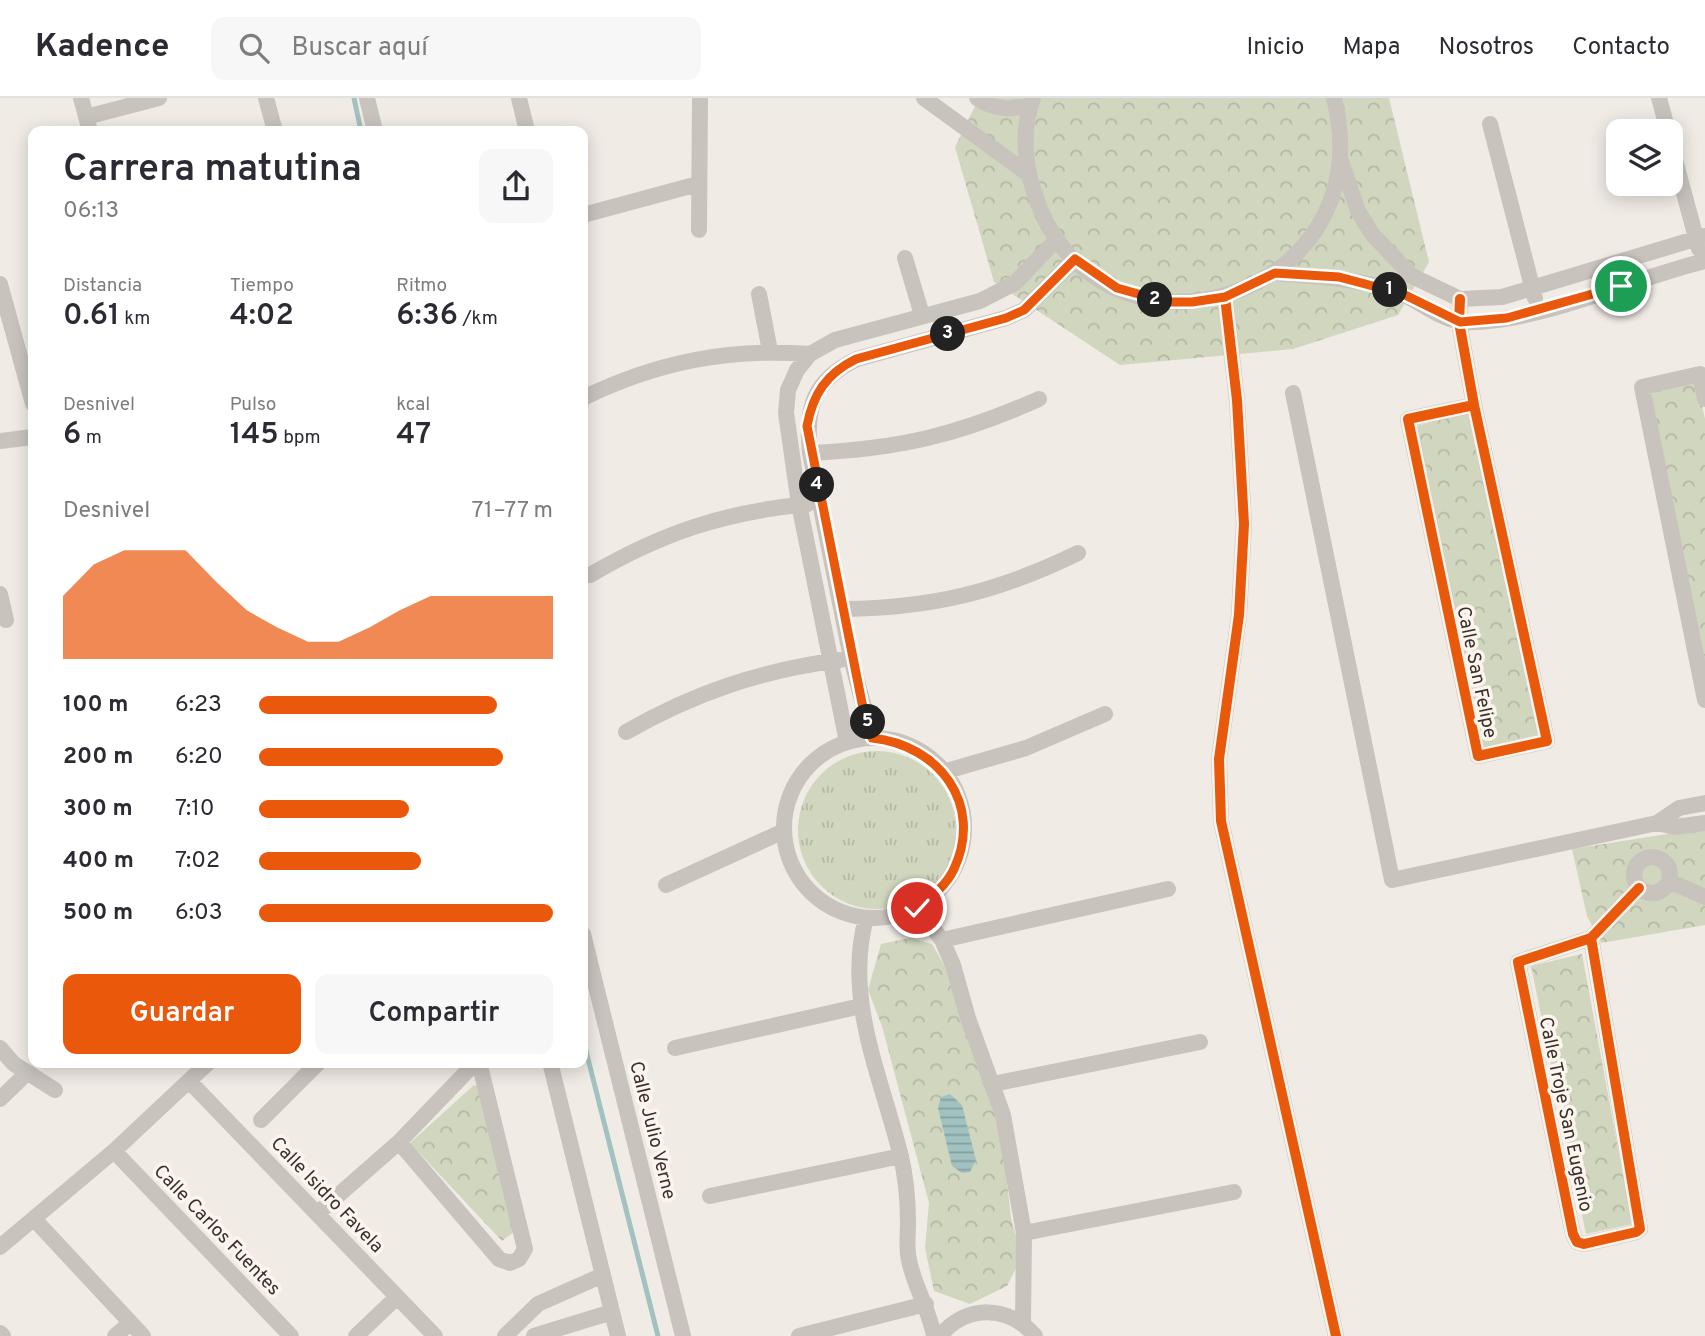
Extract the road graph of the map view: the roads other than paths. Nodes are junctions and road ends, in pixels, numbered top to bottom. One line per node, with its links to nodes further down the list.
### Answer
1 (81, 98): 13 (street)
2 (159, 98): 13 (street)
3 (266, 98): 15 (street)
4 (367, 98): 16 (street)
5 (519, 98): 17 (street)
6 (700, 98): 21 (street)
7 (924, 98): 19 (street)
8 (977, 98): 11 (street)
9 (1334, 98): 18 (street)
10 (1659, 98): 12 (street)
11 (1031, 102): 19 (street)
12 (1665, 119)
13 (88, 124)
14 (1490, 124): 32 (street)
15 (274, 126)
16 (374, 126)
17 (526, 126)
18 (1340, 159): 29 (street); 30 (street)
19 (1028, 174): 25 (street)
20 (1683, 183): 24 (street)
21 (698, 184): 22 (street); 23 (street)
22 (588, 214)
23 (699, 230)
24 (1700, 237): 28 (street); 32 (street)
25 (1057, 239): 27 (street); 38 (street)
26 (905, 258): 38 (street)
27 (1075, 259): 35 (street); 50 (street)
28 (1704, 261): 37 (street)
29 (1275, 273): 34 (street); 35 (street)
30 (1412, 276): 34 (street); 36 (street)
31 (0, 284): 42 (street)
32 (1532, 288): 36 (street); 37 (street)
33 (759, 294): 40 (street)
34 (1403, 294): 39 (street)
35 (1225, 297): 124 (street)
36 (1460, 299): 39 (street, Calle San Felipe)
37 (1539, 310): 39 (street)
38 (922, 315): 41 (street)
39 (1460, 322): 47 (street, Calle San Felipe)
40 (770, 351): 41 (street); 44 (street)
41 (810, 354): 52 (street)
42 (28, 386)
43 (1293, 393): 68 (street)
44 (588, 396)
45 (1039, 399): 50 (street)
46 (1705, 399): 60 (street)
47 (1474, 405): 47 (street, Calle San Felipe)
48 (28, 438): 49 (street)
49 (0, 441)
50 (810, 453): 51 (street)
51 (821, 502): 52 (street); 56 (street)
52 (799, 504): 54 (street); 59 (street)
53 (1078, 553): 56 (street)
54 (590, 575)
55 (0, 594): 57 (street)
56 (844, 609): 58 (street)
57 (6, 620)
58 (851, 658): 59 (street); 63 (street)
59 (830, 661): 62 (street); 64 (street)
60 (1705, 700)
61 (1105, 714): 65 (street)
62 (626, 732)
63 (872, 738): 64 (street); 65 (street)
64 (848, 742): 69 (street)
65 (943, 772): 76 (street)
66 (1705, 803): 68 (street)
67 (1705, 823): 68 (street)
68 (1650, 825): 70 (street)
69 (784, 831): 72 (street); 77 (street)
70 (1651, 857): 71 (street); 73 (street)
71 (1669, 881): 73 (street); 75 (street)
72 (666, 885)
73 (1639, 888): 78 (street, Calle Troje San Eugenio)
74 (1168, 889): 79 (street)
75 (1705, 897)
76 (917, 908): 77 (street); 79 (street)
77 (866, 918): 81 (street)
78 (1591, 937): 78 (street, Calle Troje San Eugenio)
79 (942, 940): 92 (street)
80 (588, 954): 119 (street, Calle Julio Verne)
81 (861, 1006): 84 (street); 98 (street)
82 (1200, 1042): 92 (street)
83 (0, 1048): 90 (street)
84 (675, 1048)
85 (203, 1068): 91 (street)
86 (313, 1068): 95 (street)
87 (471, 1068): 96 (street)
88 (479, 1068): 96 (street)
89 (551, 1068): 105 (street)
90 (27, 1073): 93 (street); 94 (street)
91 (189, 1081): 97 (street); 101 (street, Calle Isidro Favela)
92 (993, 1084): 103 (street)
93 (55, 1090)
94 (0, 1099)
95 (261, 1120)
96 (399, 1142): 101 (street)
97 (114, 1151): 102 (street); 113 (street, Calle Carlos Fuentes)
98 (901, 1156): 100 (street); 107 (street)
99 (1234, 1192): 103 (street)
100 (710, 1196)
101 (318, 1213): 106 (street, Calle Isidro Favela)
102 (35, 1220): 104 (street); 109 (street)
103 (1024, 1233): 110 (street)
104 (0, 1247)
105 (603, 1275): 108 (street); 116 (street)
106 (397, 1297): 114 (street); 115 (street, Calle Isidro Favela)
107 (926, 1304): 120 (street); 121 (street)
108 (612, 1312): 117 (street); 118 (street)
109 (130, 1323): 111 (street); 112 (street)
110 (1023, 1323): 122 (street); 123 (street)
111 (115, 1336)
112 (142, 1336)
113 (291, 1336)
114 (356, 1336)
115 (435, 1336)
116 (505, 1336)
117 (534, 1336)
118 (618, 1336)
119 (683, 1336)
120 (799, 1336)
121 (934, 1336)
122 (940, 1336)
123 (1035, 1336)
124 (1336, 1336)

